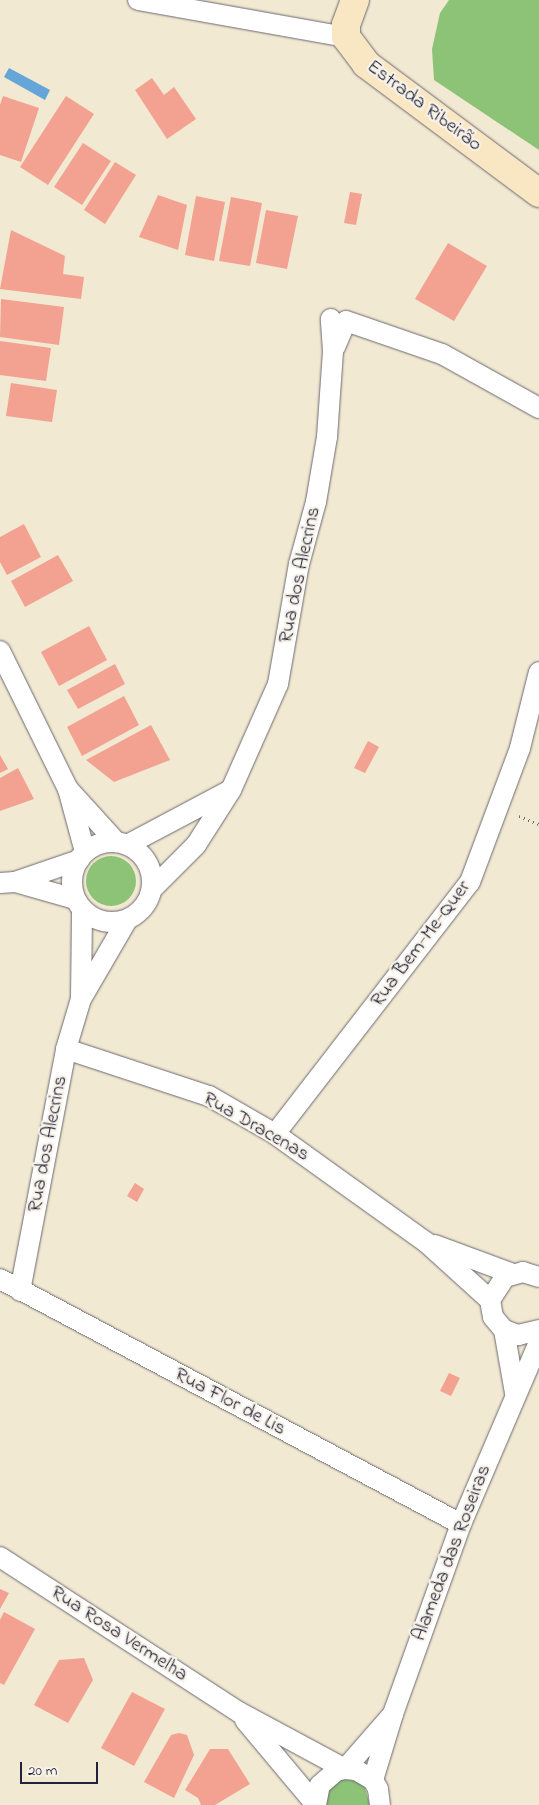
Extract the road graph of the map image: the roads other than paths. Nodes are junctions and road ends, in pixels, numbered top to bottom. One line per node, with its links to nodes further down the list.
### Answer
1 (138, 0): 3 (street)
2 (355, 0): 3 (street)
3 (346, 37): 4 (street, Estrada Ribeirão)
4 (539, 193)
5 (539, 408): 9 (street, Rua dos Alecrins)
6 (0, 651): 8 (street)
7 (539, 672): 18 (street, Rua Bem-Me-Quer)
8 (68, 790): 10 (street); 11 (street)
9 (231, 790): 10 (street); 13 (street, Rua dos Alecrins)
10 (122, 844): 11 (street); 13 (street)
11 (82, 856): 12 (street); 14 (street)
12 (8, 883): 14 (street)
13 (152, 889): 15 (street)
14 (78, 904): 15 (street); 16 (street, Rua dos Alecrins)
15 (127, 920): 16 (street, Rua dos Alecrins)
16 (81, 999): 17 (street, Rua dos Alecrins)
17 (66, 1049): 18 (street, Rua Dracenas); 23 (street, Rua dos Alecrins)
18 (275, 1134): 19 (street, Rua Dracenas)
19 (426, 1242): 20 (street, Rua Dracenas); 24 (street, Rua Dracenas)
20 (513, 1274): 21 (street, Rua Dracenas); 24 (street)
21 (538, 1275)
22 (0, 1279): 23 (street, Rua Flor de Lis)
23 (20, 1291): 29 (street, Rua Flor de Lis)
24 (490, 1300): 25 (street)
25 (504, 1330): 26 (street); 28 (street)
26 (539, 1330)
27 (539, 1342): 28 (street, Alameda das Roseiras)
28 (515, 1394): 29 (street, Alameda das Roseiras)
29 (461, 1524): 32 (street, Alameda das Roseiras)
30 (0, 1557): 31 (street, Rua Rosa Vermelha)
31 (239, 1712): 33 (street, Rua Rosa Vermelha); 35 (street, Rua Rosa Vermelha)
32 (393, 1714): 33 (street, Alameda das Roseiras); 34 (street, Alameda das Roseiras)
33 (346, 1769): 34 (street, Rua Rosa Vermelha); 35 (street)
34 (373, 1780): 36 (street)
35 (316, 1805)
36 (380, 1805)

